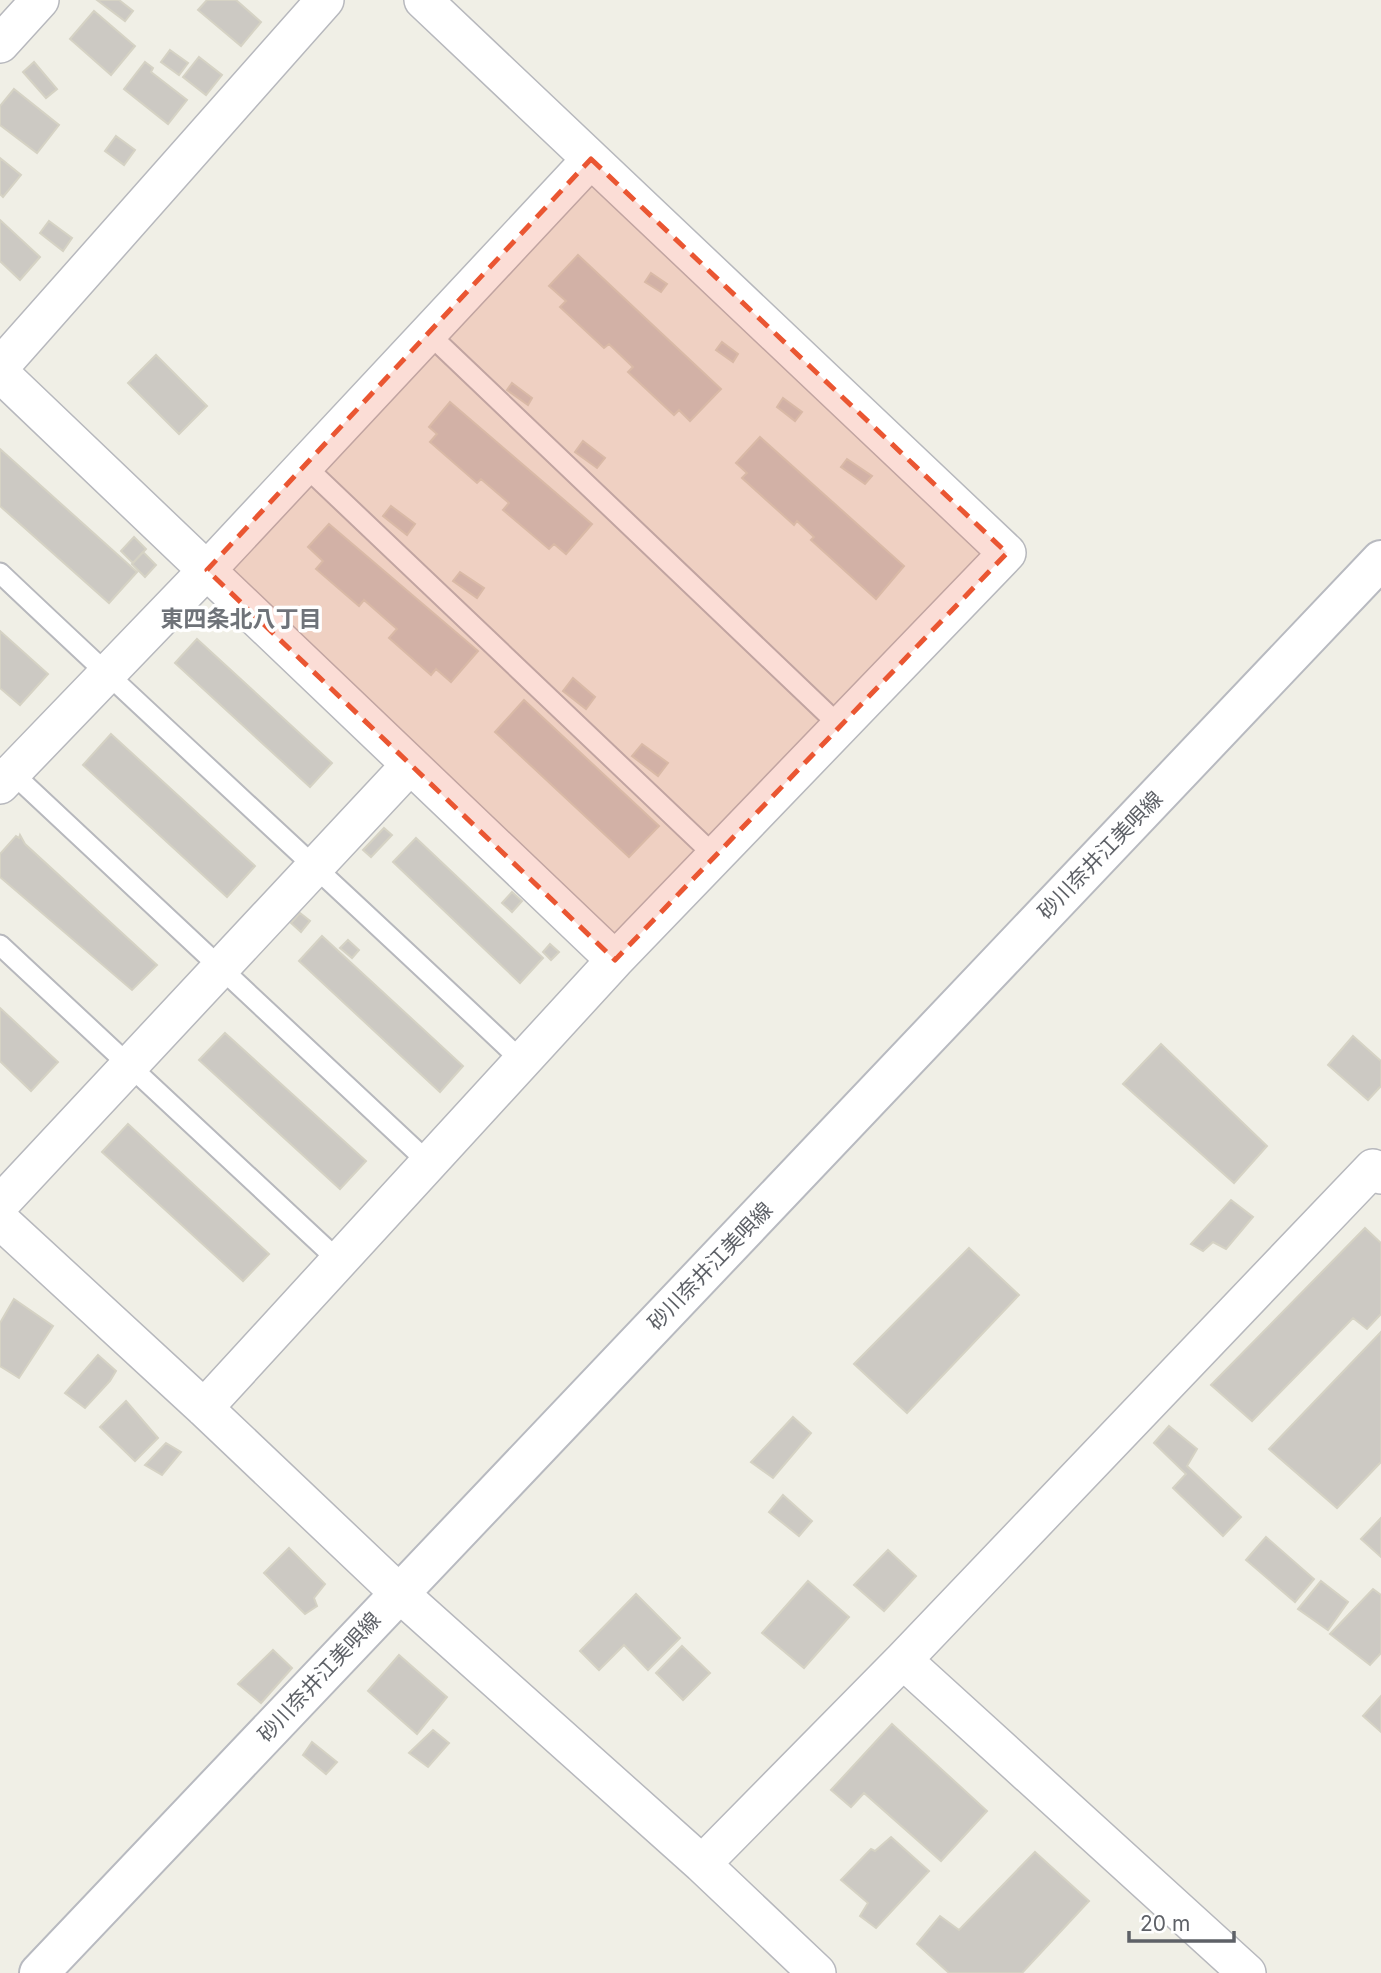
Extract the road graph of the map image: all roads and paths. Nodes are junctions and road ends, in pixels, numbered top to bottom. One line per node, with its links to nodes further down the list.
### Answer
1 (40, 0): 4 (street)
2 (325, 0): 7 (street)
3 (424, 0): 5 (street)
4 (0, 44)
5 (591, 159): 6 (street); 14 (street)
6 (428, 333): 9 (street); 14 (lane)
7 (0, 367)
8 (0, 373): 11 (street)
9 (304, 465): 11 (street); 17 (lane)
10 (1381, 560): 30 (main road, 砂川奈井江美唄線)
11 (207, 570): 13 (street); 15 (street)
12 (0, 573): 13 (lane)
13 (107, 674): 16 (street); 18 (lane)
14 (840, 726): 17 (street)
15 (410, 765): 18 (street); 20 (street)
16 (4, 773): 21 (lane)
17 (715, 856): 20 (street)
18 (316, 866): 21 (street); 22 (lane)
19 (0, 945): 23 (lane)
20 (615, 960): 22 (street)
21 (220, 968): 23 (street); 24 (lane)
22 (522, 1061): 24 (street)
23 (129, 1066): 26 (street); 28 (lane)
24 (429, 1163): 28 (street)
25 (1381, 1175): 31 (street)
26 (0, 1204)
27 (0, 1220): 29 (street)
28 (339, 1261): 29 (street)
29 (204, 1408): 30 (street)
30 (399, 1593): 32 (street); 33 (main road, 砂川奈井江美唄線)
31 (903, 1660): 32 (street); 35 (street)
32 (702, 1864): 34 (street)
33 (39, 1973)
34 (817, 1973)
35 (1247, 1973)

